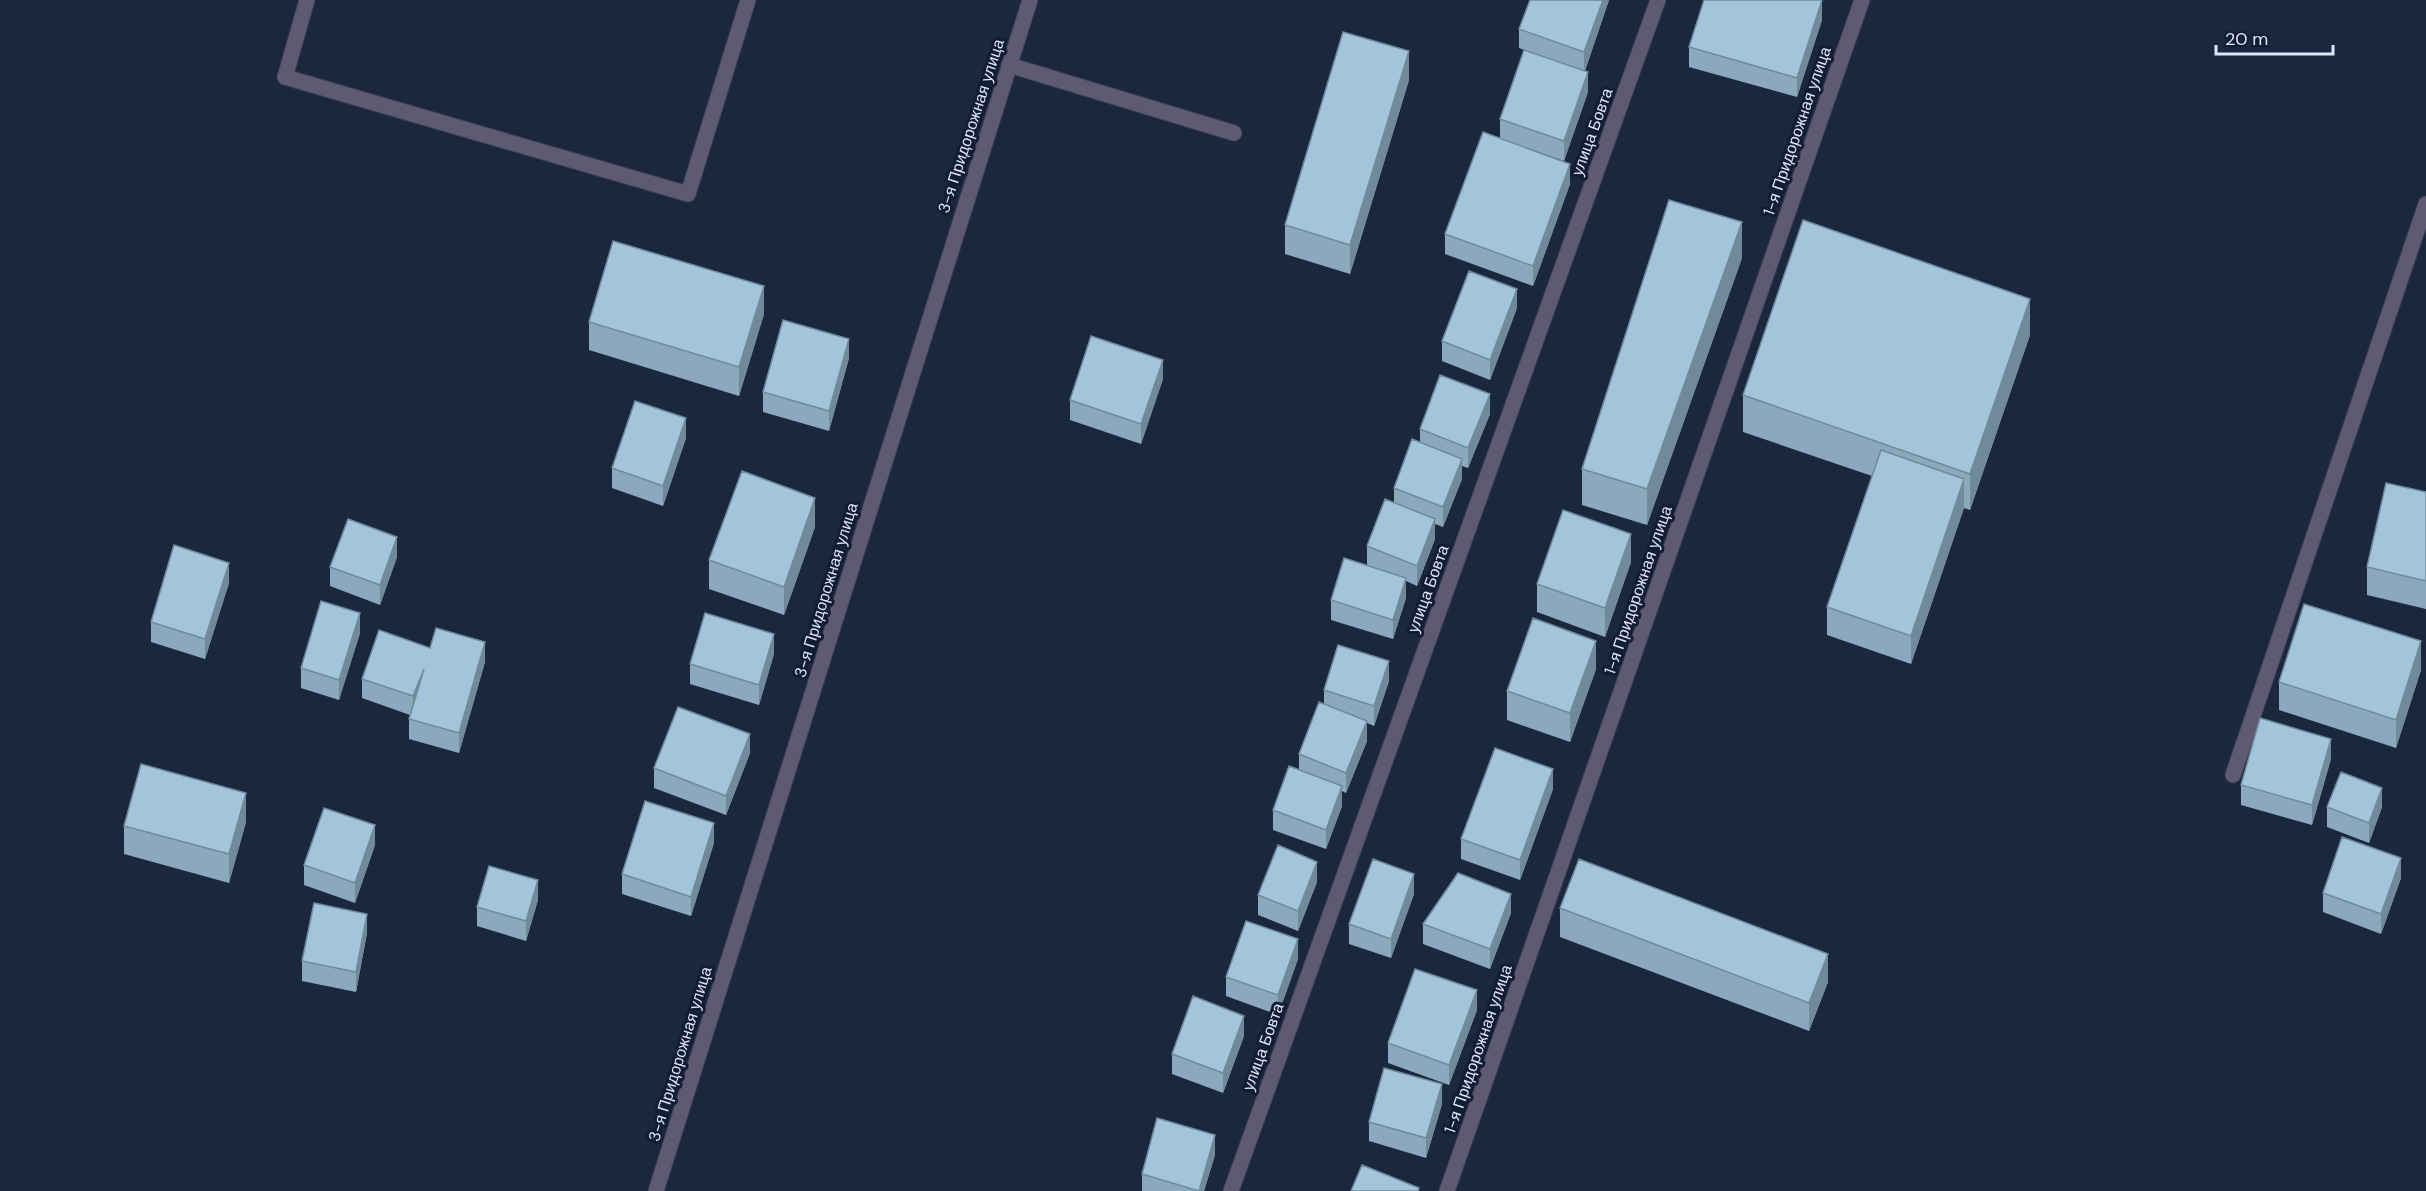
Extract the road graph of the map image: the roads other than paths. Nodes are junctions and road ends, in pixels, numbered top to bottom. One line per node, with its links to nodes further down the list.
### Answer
1 (307, 0): 2 (lane)
2 (748, 0)
3 (1030, 0): 6 (lane, 3-я Придорожная улица)
4 (1658, 0): 11 (lane, улица Бовта)
5 (1862, 0): 12 (lane, 1-я Придорожная улица)
6 (1009, 65): 7 (lane); 10 (lane, 3-я Придорожная улица)
7 (1233, 133)
8 (2426, 204): 9 (lane)
9 (2233, 775)
10 (656, 1191)
11 (1231, 1191)
12 (1448, 1191)

